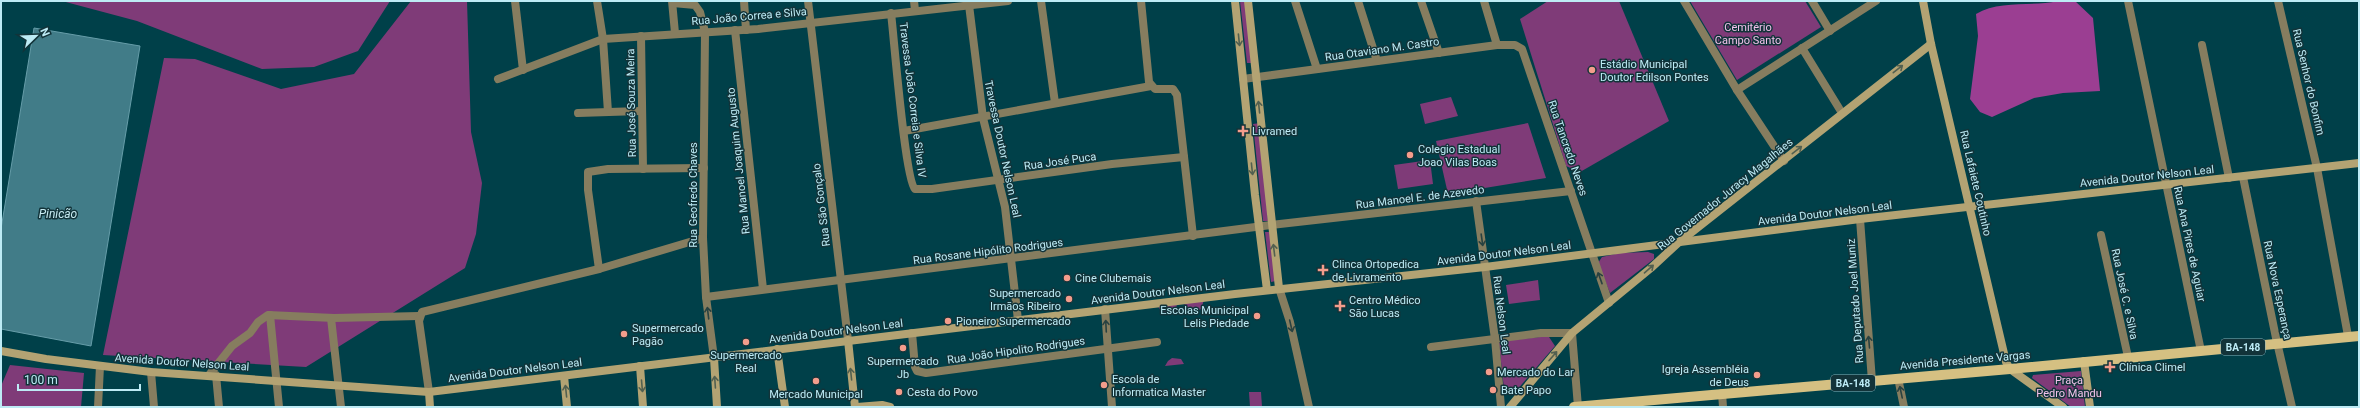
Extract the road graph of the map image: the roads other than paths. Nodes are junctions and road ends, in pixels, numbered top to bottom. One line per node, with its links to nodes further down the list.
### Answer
1 (515, 1): 42 (street)
2 (597, 1): 33 (street)
3 (744, 1): 28 (street)
4 (808, 1): 26 (street, Rua São Gonçalo)
5 (914, 1): 24 (street)
6 (1008, 1): 22 (street, Rua João Correa e Silva)
7 (1040, 1): 48 (street)
8 (1141, 1): 46 (street)
9 (1235, 1): 45 (street, one-way to 45)
10 (1248, 1): 43 (street)
11 (1295, 1): 41 (street)
12 (1358, 1): 40 (street)
13 (1421, 1): 39 (street)
14 (1484, 1): 35 (street)
15 (1684, 1): 47 (street)
16 (1812, 1): 29 (street)
17 (1876, 1): 29 (street)
18 (1923, 1): 34 (street, Rua Lafaiete Coutinho)
19 (2128, 1): 64 (street, Rua Ana Pires de Aguiar)
20 (2278, 1): 59 (street, Rua Senhor do Bonfim)
21 (672, 2): 30 (street, Rua Geofredo Chaves); 31 (street)
22 (996, 2): 23 (street, Rua João Correa e Silva)
23 (969, 5): 24 (street, Rua João Correa e Silva); 53 (street, Travessa Doutor Nelson Leal)
24 (915, 10): 25 (street, Rua João Correa e Silva)
25 (891, 13): 26 (street, Rua João Correa e Silva); 54 (street, Travessa João Correia e Silva IV)
26 (810, 23): 28 (street, Rua João Correa e Silva); 80 (street, Rua São Gonçalo)
27 (735, 30): 28 (street, Rua João Correa e Silva); 30 (street, Rua João Correa e Silva); 82 (street, Rua Manoel Joaquim Augusto)
28 (746, 30)
29 (1830, 31): 37 (street)
30 (705, 32): 31 (street, Rua João Correa e Silva); 58 (street, Rua Geofredo Chaves)
31 (675, 33): 32 (street, Rua João Correa e Silva)
32 (640, 36): 33 (street, Rua João Correa e Silva); 49 (street, Rua José Souza Meira)
33 (603, 38): 42 (street, Rua João Correa e Silva); 50 (street)
34 (1931, 44): 52 (street, Rua Governador Juracy Magalhães, one-way to 34); 68 (street, Rua Lafaiete Coutinho)
35 (1497, 45): 38 (street, Rua Otaviano M. Castro); 39 (street, Rua Otaviano M. Castro)
36 (2202, 45): 62 (street)
37 (1802, 48): 47 (street); 52 (street)
38 (1522, 49): 66 (street, Rua Tancredo Neves)
39 (1439, 53): 40 (street, Rua Otaviano M. Castro)
40 (1377, 61): 41 (street, Rua Otaviano M. Castro)
41 (1317, 69): 43 (street, Rua Otaviano M. Castro)
42 (523, 70): 44 (street, Rua João Correa e Silva)
43 (1256, 77): 45 (street, Rua Otaviano M. Castro); 70 (street, one-way to 43)
44 (498, 79)
45 (1243, 79): 71 (street, one-way to 71)
46 (1151, 86): 48 (street); 55 (street)
47 (1737, 90): 56 (street)
48 (1055, 103): 53 (street)
49 (640, 111): 50 (street); 60 (street, Rua José Souza Meira)
50 (608, 112): 51 (street)
51 (578, 113)
52 (1842, 113): 56 (street, Rua Governador Juracy Magalhães, one-way to 52)
53 (983, 118): 54 (street); 63 (street, Travessa Doutor Nelson Leal)
54 (904, 131): 65 (street, Travessa João Correia e Silva IV)
55 (1184, 157): 63 (street, Rua José Puca); 73 (street)
56 (1784, 160): 75 (street, Rua Governador Juracy Magalhães)
57 (2359, 163): 59 (street, Avenida Doutor Nelson Leal)
58 (704, 168): 60 (street); 74 (street, Rua Geofredo Chaves)
59 (2317, 168): 61 (street, Avenida Doutor Nelson Leal); 93 (street, Rua Senhor do Bonfim)
60 (643, 170): 79 (street)
61 (2243, 177): 62 (street, Avenida Doutor Nelson Leal); 98 (street, Rua Nova Esperança)
62 (2229, 178): 64 (street, Avenida Doutor Nelson Leal)
63 (999, 180): 65 (street, Rua José Puca); 77 (street, Travessa Doutor Nelson Leal)
64 (2166, 183): 68 (street, Avenida Doutor Nelson Leal); 103 (street, Rua Ana Pires de Aguiar)
65 (915, 189)
66 (1571, 191): 67 (street, Rua Manoel E. de Azevedo); 76 (street, Rua Tancredo Neves)
67 (1476, 201): 70 (street, Rua Manoel E. de Azevedo); 78 (street, Rua Nelson Leal, one-way to 78)
68 (1970, 207): 69 (street, Avenida Doutor Nelson Leal); 109 (street, Rua Lafaiete Coutinho)
69 (1860, 219): 75 (street, Avenida Doutor Nelson Leal); 115 (street, Rua Deputado Joel Muniz, one-way to 69)
70 (1271, 225): 71 (street, Rua Rosane Hipólito Rodrigues); 81 (street, one-way to 70)
71 (1259, 227): 73 (street, Rua Rosane Hipólito Rodrigues); 83 (street)
72 (2101, 235): 104 (street, Rua José C. e Silva)
73 (1193, 236): 77 (street, Rua Rosane Hipólito Rodrigues)
74 (703, 238): 79 (street); 84 (street, Rua Geofredo Chaves)
75 (1678, 243): 76 (street, Avenida Doutor Nelson Leal); 85 (street, Rua Governador Juracy Magalhães, one-way to 75)
76 (1591, 253): 78 (street, Avenida Doutor Nelson Leal); 85 (street, Rua Tancredo Neves, one-way to 76)
77 (1010, 260): 80 (street, Rua Rosane Hipólito Rodrigues); 90 (street, Travessa Doutor Nelson Leal)
78 (1485, 267): 81 (street, Avenida Doutor Nelson Leal); 95 (street, Rua Nelson Leal)
79 (599, 269): 88 (street)
80 (841, 279): 82 (street, Rua Rosane Hipólito Rodrigues); 96 (street, Rua São Gonçalo)
81 (1279, 288): 83 (street, Avenida Doutor Nelson Leal); 132 (street, one-way to 132)
82 (763, 289): 84 (street, Rua Rosane Hipólito Rodrigues)
83 (1267, 290): 86 (street, Avenida Doutor Nelson Leal)
84 (706, 296): 105 (street, Rua Geofredo Chaves, one-way to 84)
85 (1609, 303): 92 (street, Rua Governador Juracy Magalhães)
86 (1105, 309): 90 (street, Avenida Doutor Nelson Leal); 101 (street, one-way to 86)
87 (270, 315): 89 (street); 111 (street); 114 (street)
88 (419, 316): 89 (street); 117 (street)
89 (331, 318): 116 (street)
90 (1018, 320): 91 (street, Avenida Doutor Nelson Leal)
91 (912, 333): 96 (street, Avenida Doutor Nelson Leal); 101 (street, Rua João Hipolito Rodrigues)
92 (1572, 333): 95 (street); 134 (street, Rua Governador Juracy Magalhães, one-way to 92); 136 (street)
93 (2348, 336): 94 (main road, Avenida Presidente Vargas / BA-148); 98 (main road, Avenida Presidente Vargas / BA-148)
94 (2359, 336)
95 (1495, 339): 99 (street); 133 (street, Rua Nelson Leal)
96 (848, 340): 100 (street, Avenida Doutor Nelson Leal); 129 (street, Rua São Gonçalo, one-way to 96)
97 (1157, 342): 101 (street, Rua João Hipolito Rodrigues)
98 (2277, 344): 103 (main road, Avenida Presidente Vargas / BA-148); 141 (street, Rua Nova Esperança)
99 (1431, 347)
100 (777, 349): 105 (street, Avenida Doutor Nelson Leal); 128 (street)
101 (1108, 349): 131 (street)
102 (1, 350): 107 (street, Avenida Doutor Nelson Leal)
103 (2201, 351): 104 (main road, Avenida Presidente Vargas / BA-148)
104 (2128, 357): 106 (main road, Avenida Presidente Vargas / BA-148)
105 (714, 358): 108 (street, Avenida Doutor Nelson Leal); 127 (street, one-way to 105)
106 (2084, 361): 109 (main road, Avenida Presidente Vargas / BA-148); 140 (street)
107 (100, 366): 110 (street, Avenida Doutor Nelson Leal); 119 (street)
108 (640, 366): 112 (street, Avenida Doutor Nelson Leal); 126 (street, one-way to 126)
109 (2010, 369): 113 (main road, Avenida Presidente Vargas / BA-148); 139 (street)
110 (151, 372): 111 (street, Avenida Doutor Nelson Leal); 120 (street)
111 (212, 375): 114 (street, Avenida Doutor Nelson Leal); 121 (street)
112 (564, 376): 117 (street, Avenida Doutor Nelson Leal); 125 (street, one-way to 112)
113 (1898, 378): 115 (main road, Avenida Presidente Vargas / BA-148); 138 (street, one-way to 113)
114 (277, 380): 116 (street, Avenida Doutor Nelson Leal); 122 (street)
115 (1872, 381): 118 (main road, Avenida Presidente Vargas / BA-148)
116 (339, 386): 117 (street, Avenida Doutor Nelson Leal); 123 (street)
117 (429, 392): 124 (street)
118 (1722, 393): 136 (main road, Avenida Presidente Vargas / BA-148); 137 (street)
119 (98, 407)
120 (154, 407)
121 (219, 407)
122 (279, 407)
123 (341, 407)
124 (430, 407)
125 (567, 407)
126 (643, 407)
127 (717, 407)
128 (785, 407)
129 (856, 407): 130 (street)
130 (890, 407)
131 (1112, 407)
132 (1310, 407)
133 (1501, 407)
134 (1510, 407)
135 (1574, 407): 136 (main road, Avenida Presidente Vargas / BA-148)
136 (1578, 407)
137 (1723, 407)
138 (1904, 407)
139 (2063, 407)
140 (2090, 407)
141 (2292, 407)

